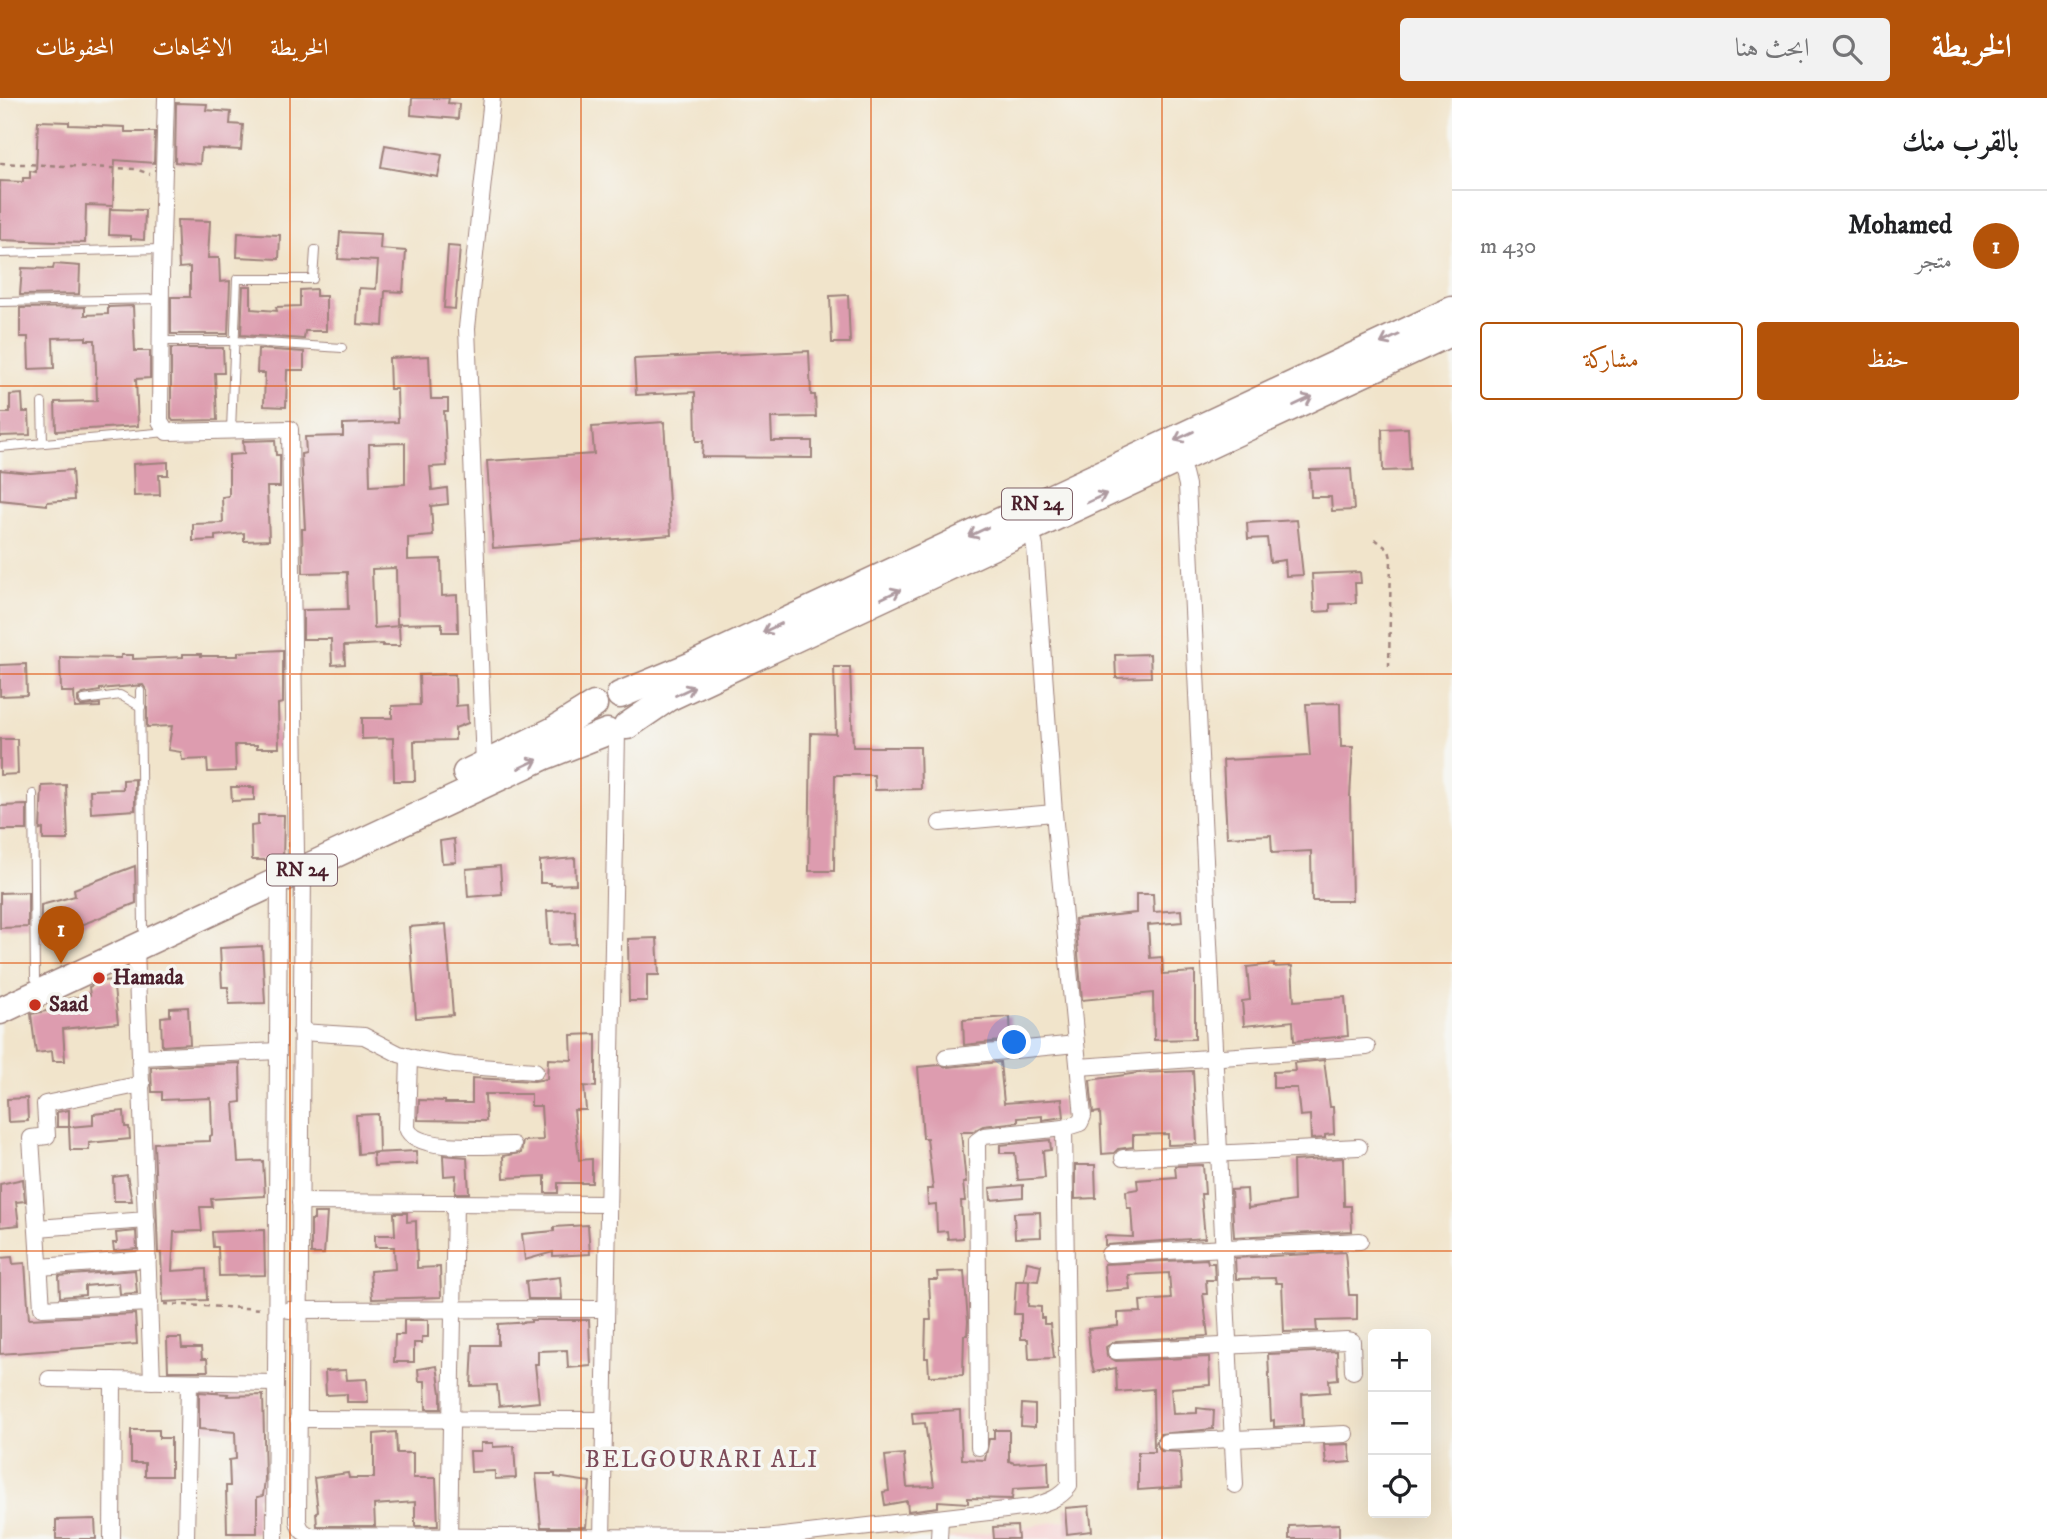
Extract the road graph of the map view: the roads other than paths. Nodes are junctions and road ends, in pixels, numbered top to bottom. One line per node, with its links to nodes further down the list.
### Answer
1 (166, 98): 3 (street)
2 (492, 98): 26 (street)
3 (161, 249): 5 (lane); 6 (street)
4 (315, 250): 11 (lane)
5 (0, 253)
6 (161, 299): 7 (lane); 10 (street)
7 (0, 302)
8 (1452, 310): 21 (highway, RN 24, one-way to 21)
9 (1452, 332): 18 (highway, RN 24, one-way to 9)
10 (160, 341): 11 (lane); 15 (street)
11 (235, 341): 12 (lane); 14 (lane)
12 (342, 348)
13 (42, 402): 16 (lane)
14 (231, 429): 15 (street); 30 (street)
15 (167, 432): 16 (lane)
16 (43, 443): 17 (lane)
17 (0, 447)
18 (1174, 462): 19 (highway, RN 24, one-way to 18); 43 (street)
19 (1031, 529): 25 (highway, RN 24, one-way to 19); 28 (street)
20 (140, 691): 24 (lane)
21 (620, 695): 23 (highway); 25 (highway)
22 (84, 700): 24 (lane)
23 (594, 705): 25 (highway); 26 (highway, RN 24)
24 (141, 707): 32 (lane)
25 (617, 730): 30 (highway, RN 24, one-way to 25); 54 (street)
26 (484, 765): 30 (highway, RN 24)
27 (33, 794): 33 (lane)
28 (1054, 813): 29 (street); 37 (street)
29 (940, 823)
30 (299, 862): 31 (highway, RN 24); 32 (highway, RN 24); 36 (street)
31 (279, 881): 32 (highway, RN 24); 39 (street)
32 (139, 938): 33 (highway, RN 24); 35 (highway, RN 24); 40 (street)
33 (36, 978): 34 (highway, RN 24)
34 (0, 995)
35 (0, 1011)
36 (302, 1032): 41 (street); 52 (street)
37 (1076, 1044): 42 (street); 44 (street)
38 (1367, 1047): 43 (street)
39 (278, 1051): 40 (street); 64 (street)
40 (141, 1057): 46 (street)
41 (409, 1057): 45 (street); 48 (street)
42 (946, 1057)
43 (1215, 1058): 44 (street); 50 (street)
44 (1079, 1067): 47 (street)
45 (535, 1071)
46 (142, 1084): 55 (street); 56 (street)
47 (1064, 1128): 81 (street); 83 (street)
48 (513, 1145)
49 (1359, 1147): 50 (street)
50 (1219, 1153): 51 (street); 58 (street)
51 (1123, 1158)
52 (300, 1202): 53 (street); 65 (street)
53 (455, 1203): 54 (street); 66 (street)
54 (608, 1204): 63 (street)
55 (147, 1220): 56 (street); 60 (street)
56 (37, 1228): 61 (street)
57 (1360, 1241): 58 (street)
58 (1224, 1248): 59 (street); 67 (street)
59 (1109, 1254)
60 (148, 1259): 61 (street); 62 (street)
61 (40, 1267): 62 (street)
62 (150, 1303): 72 (street)
63 (606, 1309): 66 (street); 77 (street)
64 (276, 1310): 65 (street); 74 (street)
65 (299, 1310): 66 (street); 75 (street)
66 (453, 1310): 76 (street)
67 (1228, 1345): 68 (street); 69 (street); 79 (street)
68 (1116, 1351)
69 (1353, 1371)
70 (49, 1380): 71 (street)
71 (113, 1380): 72 (street); 88 (street)
72 (152, 1381): 73 (street)
73 (189, 1382): 74 (street); 89 (street)
74 (276, 1383): 90 (street)
75 (298, 1419): 76 (street); 85 (street)
76 (451, 1419): 77 (street); 86 (street)
77 (604, 1420): 87 (street)
78 (1345, 1434): 79 (street)
79 (1233, 1440): 80 (street); 82 (street)
80 (1166, 1442)
81 (979, 1447)
82 (1235, 1485)
83 (940, 1518): 84 (street); 91 (street)
84 (816, 1536): 87 (street)
85 (347, 1538): 86 (street)
86 (449, 1538): 87 (street)
87 (602, 1538)
88 (112, 1539)
89 (186, 1539)
90 (275, 1539)
91 (940, 1539)

